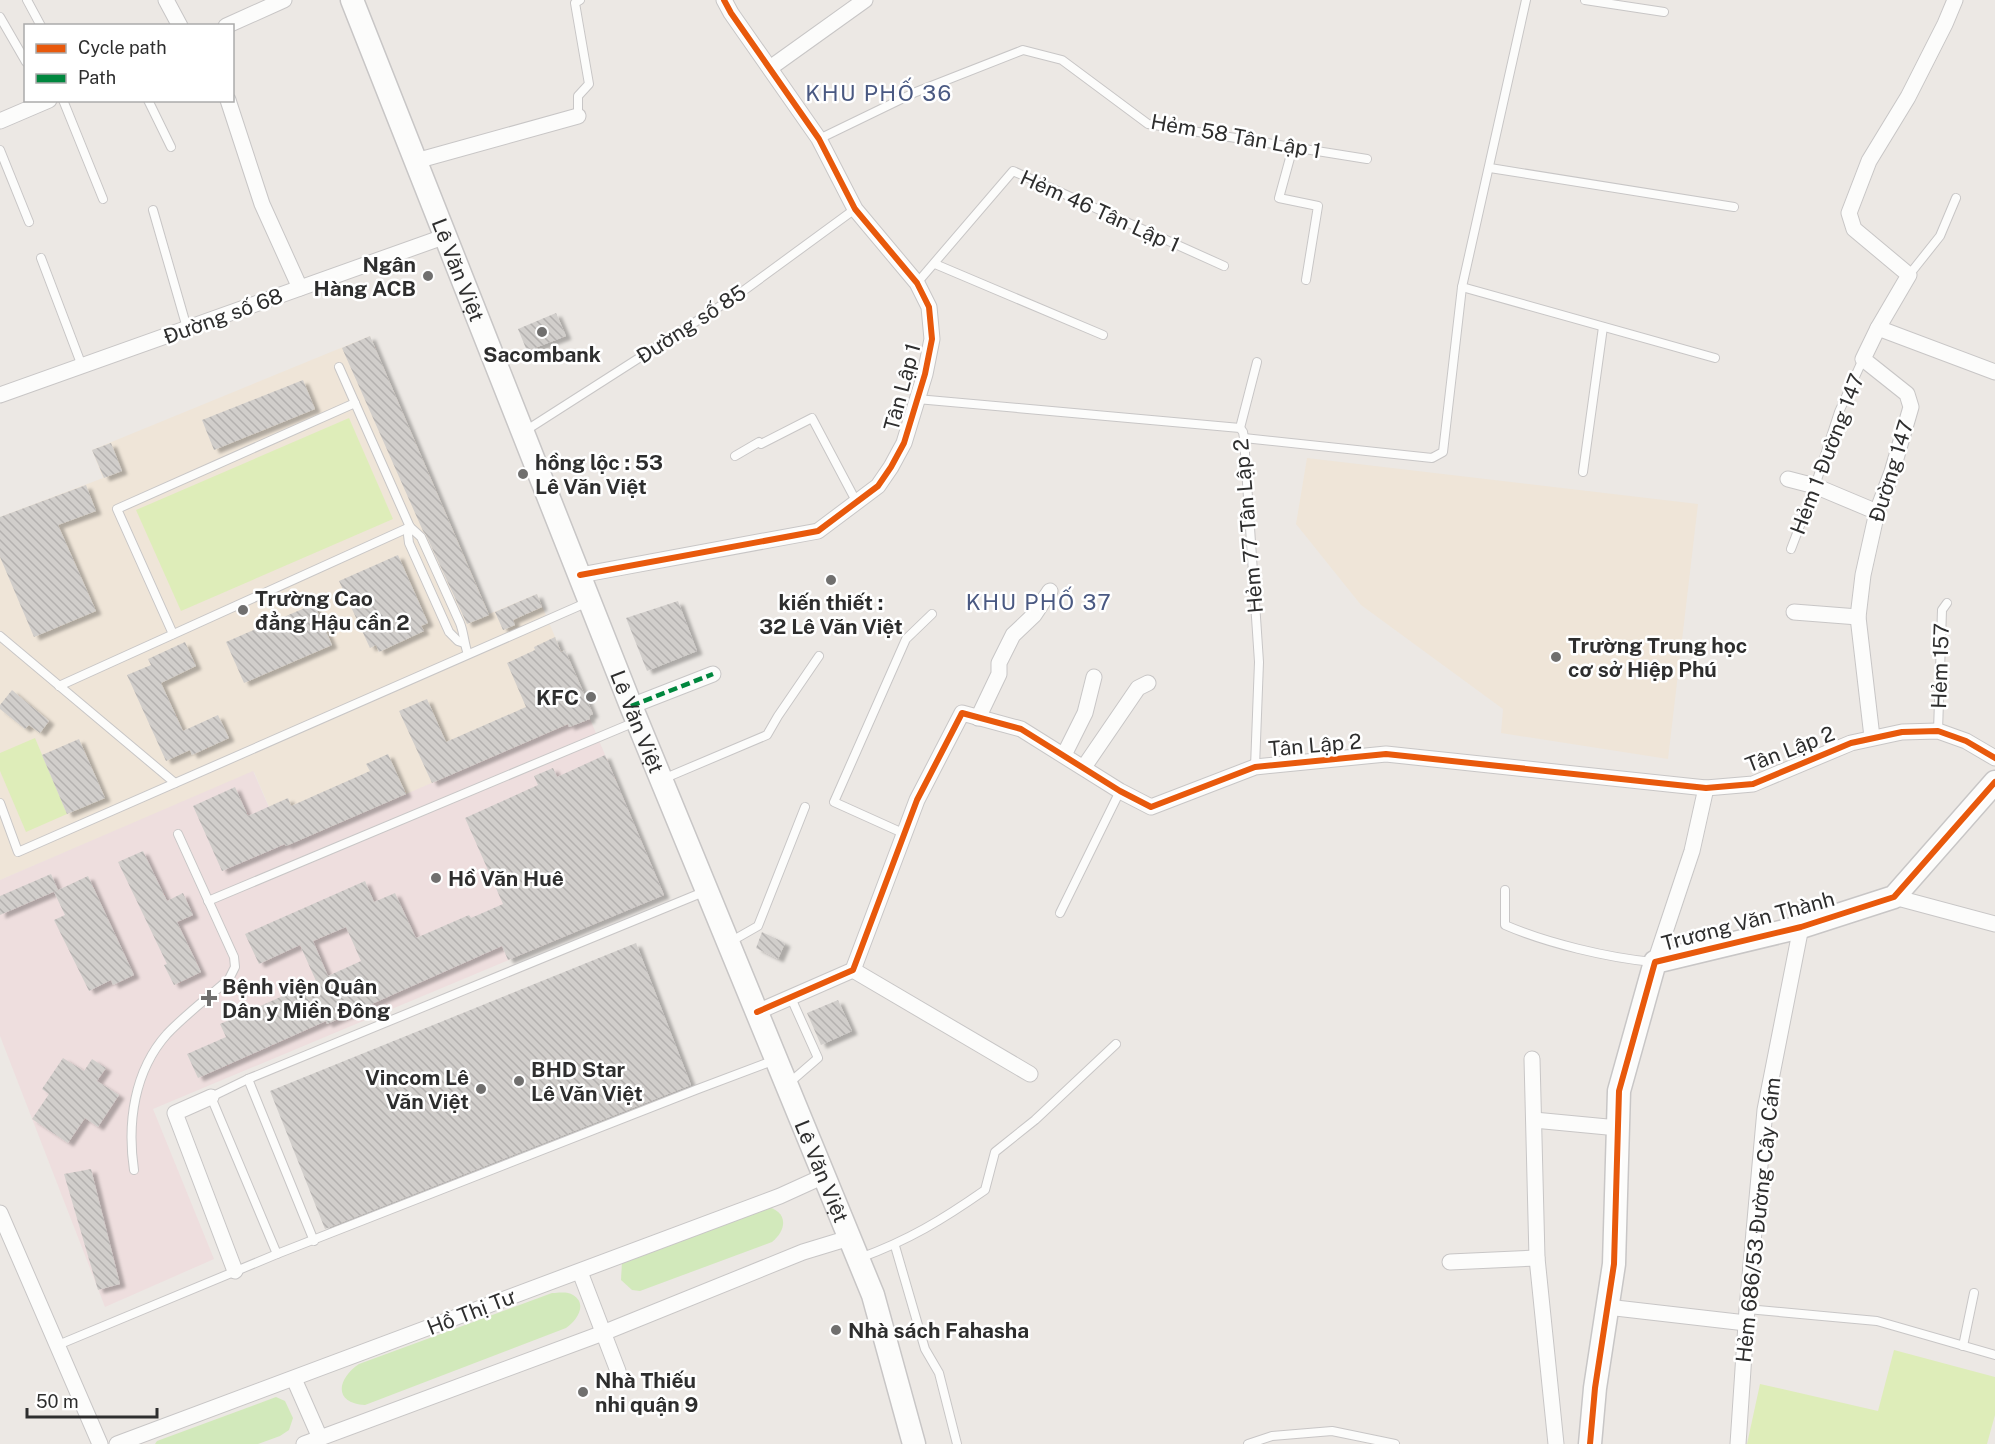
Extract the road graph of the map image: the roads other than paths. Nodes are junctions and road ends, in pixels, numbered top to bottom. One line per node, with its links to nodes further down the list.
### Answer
1 (27, 0): 13 (lane)
2 (166, 0): 14 (street)
3 (284, 0): 15 (street)
4 (352, 0): 29 (main road, Lê Văn Việt)
5 (580, 0): 22 (lane)
6 (724, 0): 17 (street, Tân Lập 1)
7 (865, 0): 17 (street)
8 (1526, 0): 30 (lane)
9 (1585, 0): 11 (lane)
10 (1951, 1): 41 (street)
11 (1664, 12)
12 (0, 17): 16 (lane)
13 (40, 24)
14 (179, 24)
15 (230, 24)
16 (24, 59)
17 (770, 68): 24 (street, Tân Lập 1)
18 (46, 102): 23 (street)
19 (64, 102): 32 (lane)
20 (149, 102): 25 (lane)
21 (229, 102): 45 (street)
22 (578, 116): 29 (street)
23 (0, 121)
24 (819, 139): 26 (lane, Hẻm 58 Tân Lập 1); 34 (street, Tân Lập 1)
25 (171, 147)
26 (1293, 147): 28 (lane, Hẻm 58 Tân Lập 1); 42 (lane)
27 (0, 150): 36 (lane)
28 (1367, 159)
29 (416, 161): 37 (main road, Lê Văn Việt)
30 (1490, 168): 33 (lane); 44 (lane)
31 (1956, 198): 41 (lane)
32 (103, 199)
33 (1734, 207)
34 (855, 209): 43 (street, Tân Lập 1); 60 (lane, Đường số 85)
35 (153, 210): 47 (lane)
36 (29, 222)
37 (446, 236): 45 (street, Đường số 68); 60 (main road, Lê Văn Việt)
38 (41, 258): 53 (lane)
39 (935, 264): 40 (lane, Hẻm 46 Tân Lập 1); 43 (lane, Hẻm 46 Tân Lập 1); 49 (lane)
40 (1224, 266)
41 (1909, 275): 48 (street)
42 (1306, 280)
43 (917, 284): 57 (street, Tân Lập 1)
44 (1462, 287): 46 (lane); 61 (lane)
45 (300, 288): 47 (street, Đường số 68)
46 (1603, 327): 50 (lane); 63 (lane)
47 (187, 328): 53 (street, Đường số 68)
48 (1878, 328): 51 (street); 55 (street)
49 (1103, 335)
50 (1715, 358)
51 (1863, 359): 65 (lane, Hẻm 1 Đường 147); 67 (street, Đường 147)
52 (1257, 362): 59 (lane)
53 (82, 366): 56 (street, Đường số 68)
54 (339, 367): 58 (lane)
55 (1995, 372)
56 (0, 395)
57 (917, 399): 59 (lane, Hẻm 77 Tân Lập 2); 66 (street, Tân Lập 1)
58 (355, 403): 68 (lane); 77 (lane)
59 (1240, 429): 61 (lane, Hẻm 77 Tân Lập 2)
60 (523, 432): 70 (main road, Lê Văn Việt)
61 (1244, 438): 93 (lane, Hẻm 77 Tân Lập 2)
62 (735, 456): 66 (lane)
63 (1583, 472)
64 (1788, 479): 65 (street)
65 (1815, 486): 67 (street); 69 (lane, Hẻm 1 Đường 147)
66 (856, 501): 70 (street, Tân Lập 1)
67 (1877, 512): 76 (street, Đường 147)
68 (410, 527): 77 (lane); 79 (lane); 79 (lane)
69 (1791, 549)
70 (580, 575): 72 (main road, Lê Văn Việt)
71 (1050, 591): 87 (street)
72 (590, 601): 80 (lane); 86 (main road, Lê Văn Việt)
73 (1947, 603): 88 (lane, Hẻm 157)
74 (1794, 612): 76 (street)
75 (932, 614): 102 (lane)
76 (1858, 617): 89 (street, Đường 147)
77 (173, 634): 85 (lane)
78 (0, 636): 85 (lane)
79 (464, 643): 80 (lane)
80 (468, 654): 96 (lane)
81 (819, 656): 94 (lane)
82 (712, 674): 86 (street)
83 (1094, 677): 90 (street)
84 (1148, 683): 92 (street)
85 (59, 686): 96 (lane)
86 (634, 713): 94 (main road, Lê Văn Việt); 106 (lane)
87 (978, 718): 90 (street, Tân Lập 2); 102 (street)
88 (1938, 731): 89 (street, Tân Lập 2); 91 (street, Tân Lập 2)
89 (1872, 737): 97 (street, Tân Lập 2)
90 (1064, 755): 92 (street, Tân Lập 2)
91 (1995, 758)
92 (1084, 767): 98 (street, Tân Lập 2)
93 (1255, 767): 97 (street, Tân Lập 2); 98 (street, Tân Lập 2)
94 (661, 779): 104 (main road, Lê Văn Việt)
95 (1995, 782): 105 (main road)
96 (176, 783): 99 (lane)
97 (1706, 788): 111 (street)
98 (1120, 791): 107 (lane)
99 (0, 803)
100 (805, 807): 110 (lane)
101 (178, 834): 106 (lane)
102 (905, 834): 112 (street)
103 (1505, 890): 111 (lane)
104 (707, 891): 110 (main road, Lê Văn Việt); 119 (lane)
105 (1894, 897): 108 (street); 109 (main road, Trương Văn Thành)
106 (208, 901): 124 (lane)
107 (1060, 914)
108 (1995, 924)
109 (1801, 927): 111 (main road, Trương Văn Thành); 138 (street, Hẻm 686/53 Đường Cây Cám)
110 (729, 942): 114 (main road, Lê Văn Việt)
111 (1655, 962): 123 (main road, Trương Văn Thành)
112 (853, 970): 113 (street); 118 (street)
113 (791, 998): 114 (street); 120 (lane)
114 (757, 1012): 117 (main road, Lê Văn Việt)
115 (1116, 1044): 129 (lane)
116 (1532, 1059): 122 (street)
117 (777, 1060): 120 (main road, Lê Văn Việt); 128 (lane)
118 (1030, 1074)
119 (248, 1079): 121 (lane); 128 (lane)
120 (787, 1085): 125 (main road, Lê Văn Việt)
121 (211, 1097): 130 (lane); 134 (street)
122 (1534, 1120): 123 (street); 131 (street)
123 (1618, 1128): 137 (main road, Trương Văn Thành)
124 (134, 1170)
125 (824, 1176): 127 (main road, Lê Văn Việt); 135 (street, Hồ Thị Tư)
126 (0, 1213): 140 (street)
127 (849, 1238): 132 (main road, Lê Văn Việt); 139 (street)
128 (314, 1241): 130 (lane)
129 (895, 1245): 132 (lane); 150 (lane)
130 (277, 1254): 134 (lane)
131 (1537, 1258): 133 (street); 153 (street)
132 (859, 1259): 149 (main road, Lê Văn Việt)
133 (1450, 1262)
134 (235, 1271): 140 (lane)
135 (580, 1272): 139 (street); 144 (street, Hồ Thị Tư)
136 (1974, 1293): 141 (lane)
137 (1607, 1307): 138 (street); 154 (main road, Trương Văn Thành)
138 (1746, 1316): 141 (lane); 155 (street, Hẻm 686/53 Đường Cây Cám)
139 (603, 1333): 143 (street); 145 (street)
140 (57, 1345): 146 (street)
141 (1964, 1346): 142 (lane)
142 (1995, 1355)
143 (618, 1371)
144 (294, 1379): 145 (street); 147 (street, Hồ Thị Tư)
145 (320, 1438): 148 (street)
146 (100, 1444)
147 (117, 1444)
148 (304, 1444)
149 (914, 1444)
150 (957, 1444)
151 (1248, 1444): 152 (lane)
152 (1395, 1444)
153 (1556, 1444)
154 (1590, 1444)
155 (1738, 1444)

